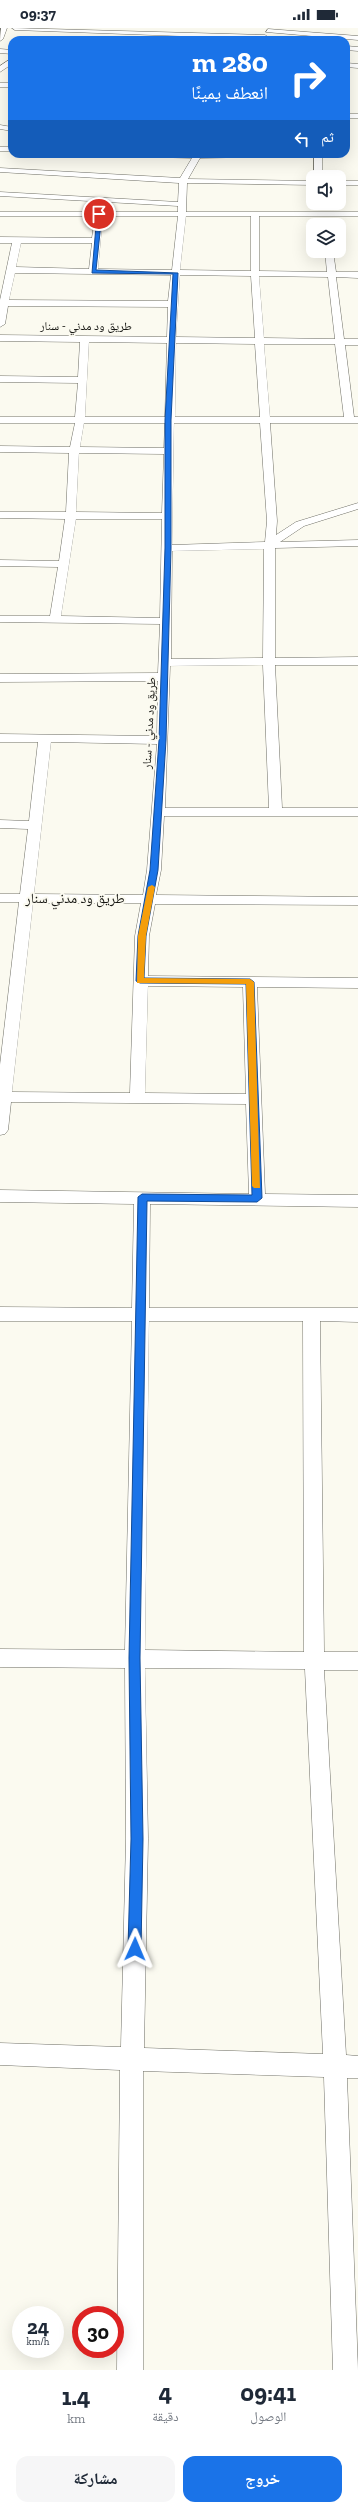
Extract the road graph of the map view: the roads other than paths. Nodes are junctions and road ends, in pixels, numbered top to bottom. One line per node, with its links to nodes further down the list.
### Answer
1 (4, 28): 13 (street)
2 (15, 28): 4 (street)
3 (81, 29): 4 (street); 6 (street)
4 (62, 30): 10 (street)
5 (127, 30): 6 (street); 7 (street)
6 (113, 32): 11 (street)
7 (163, 34): 8 (street)
8 (201, 34): 9 (street)
9 (267, 34): 12 (street)
10 (58, 36)
11 (112, 36)
12 (312, 36)
13 (0, 39)
14 (8, 63): 15 (street)
15 (0, 70)
16 (196, 158): 20 (street, طريق ود مدني - سنار)
17 (318, 158): 19 (street)
18 (0, 170): 20 (street)
19 (318, 170)
20 (183, 181): 21 (street); 25 (street, طريق ود مدني - سنار)
21 (306, 183)
22 (346, 183): 23 (street)
23 (358, 183)
24 (0, 194): 25 (street)
25 (182, 209): 28 (street); 29 (street); 39 (street, طريق ود مدني - سنار)
26 (322, 210): 31 (street)
27 (0, 214): 28 (street)
28 (99, 214): 35 (street)
29 (254, 214): 31 (street); 40 (street)
30 (358, 214): 31 (street)
31 (322, 215): 32 (street)
32 (323, 218)
33 (0, 240): 34 (street)
34 (18, 240): 35 (street); 37 (street)
35 (96, 241): 38 (street)
36 (330, 258): 41 (street)
37 (11, 270): 38 (street); 43 (street)
38 (93, 272): 39 (street)
39 (175, 273): 40 (street); 44 (street, طريق ود مدني - سنار)
40 (255, 275): 41 (street); 49 (street)
41 (333, 275): 42 (street); 50 (street)
42 (358, 276)
43 (2, 303): 44 (street, طريق ود مدني - سنار); 45 (street)
44 (172, 304): 48 (street, طريق ود مدني - سنار)
45 (0, 324)
46 (0, 338): 47 (street, طريق ود مدني - سنار)
47 (85, 338): 48 (street, طريق ود مدني - سنار); 53 (street)
48 (172, 339): 49 (street, طريق ود مدني - سنار); 57 (street, طريق ود مدني - سنار)
49 (261, 341): 50 (street, طريق ود مدني - سنار); 54 (street)
50 (341, 342): 51 (street, طريق ود مدني - سنار); 58 (street)
51 (358, 342)
52 (0, 380): 53 (street)
53 (82, 380): 56 (street)
54 (266, 419): 57 (street); 58 (street); 67 (street)
55 (0, 420): 56 (street)
56 (80, 420): 57 (street); 60 (street)
57 (168, 420): 61 (street, طريق ود مدني - سنار)
58 (353, 420)
59 (0, 449): 60 (street)
60 (74, 450): 61 (street); 64 (street)
61 (168, 451): 65 (street, طريق ود مدني - سنار)
62 (358, 506): 67 (street)
63 (0, 514): 64 (street)
64 (71, 515): 65 (street); 71 (street)
65 (168, 516): 68 (street, طريق ود مدني - سنار)
66 (357, 543): 67 (street); 69 (street)
67 (269, 545): 68 (street); 76 (street)
68 (168, 548): 74 (street, طريق ود مدني - سنار)
69 (358, 556)
70 (0, 563): 71 (street)
71 (65, 564): 73 (street)
72 (0, 619): 73 (street)
73 (56, 620): 74 (street)
74 (167, 621): 77 (street, طريق ود مدني - سنار)
75 (358, 661): 76 (street)
76 (268, 662): 77 (street); 84 (street)
77 (166, 663): 78 (street, طريق ود مدني - سنار)
78 (164, 677): 79 (street); 82 (street, طريق ود مدني - سنار)
79 (0, 678)
80 (0, 738): 81 (street)
81 (45, 738): 82 (street); 87 (street)
82 (162, 740): 83 (street, طريق ود مدني - سنار)
83 (158, 812): 84 (street); 90 (street, طريق ود مدني - سنار)
84 (276, 812): 85 (street)
85 (358, 812)
86 (0, 824): 87 (street)
87 (36, 825): 89 (street)
88 (0, 898): 89 (street, طريق ود مدني سنار)
89 (28, 898): 90 (street, طريق ود مدني سنار); 95 (street)
90 (150, 899): 91 (street, طريق ود مدني سنار); 92 (street, طريق ود مدني - سنار)
91 (358, 901)
92 (140, 981): 93 (street); 96 (street, طريق ود مدني - سنار)
93 (250, 982): 94 (street); 97 (street)
94 (358, 983)
95 (2, 1097): 96 (street); 98 (street)
96 (137, 1097): 97 (street)
97 (255, 1099): 101 (street)
98 (0, 1130)
99 (0, 1196): 100 (street)
100 (142, 1197): 101 (street); 104 (street)
101 (257, 1198): 102 (street)
102 (358, 1201)
103 (0, 1314): 104 (street)
104 (140, 1314): 105 (street); 108 (street)
105 (311, 1314): 106 (street); 109 (street)
106 (358, 1315)
107 (0, 1658): 108 (street)
108 (135, 1658): 109 (street); 112 (street)
109 (314, 1660): 110 (street); 113 (street)
110 (358, 1661)
111 (0, 2054): 112 (street)
112 (132, 2058): 113 (street); 115 (street)
113 (335, 2066): 114 (street); 116 (street)
114 (358, 2067)
115 (130, 2370)
116 (346, 2370)

